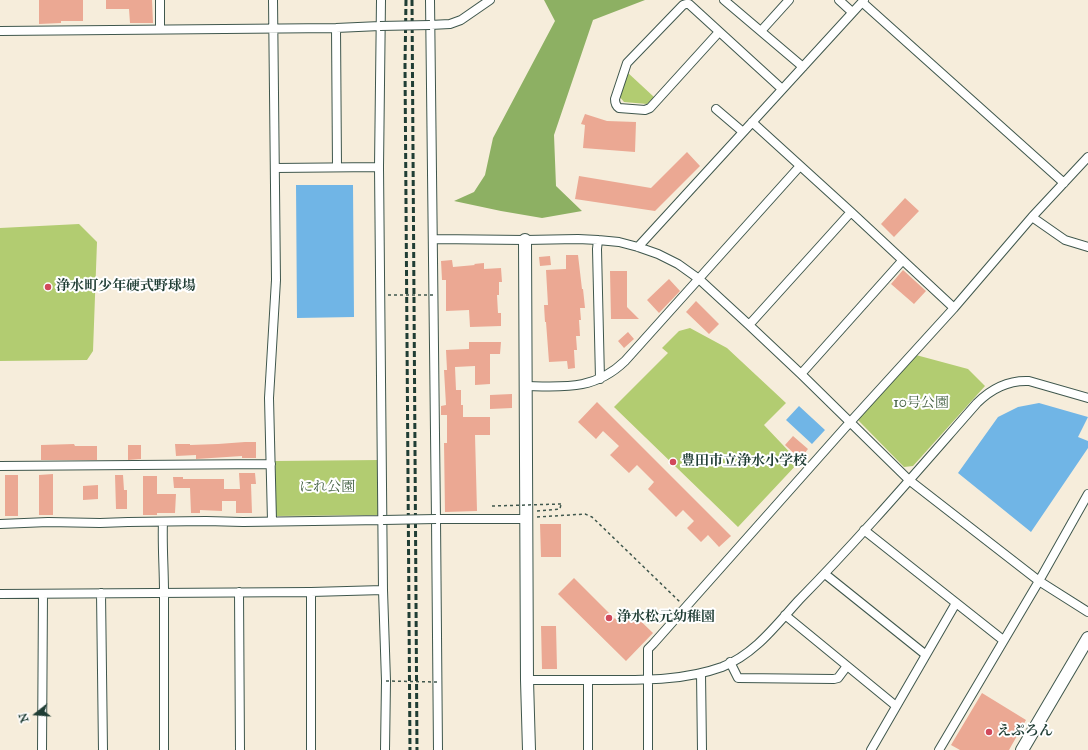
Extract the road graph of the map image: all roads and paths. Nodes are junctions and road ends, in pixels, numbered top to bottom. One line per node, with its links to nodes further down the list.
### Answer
1 (160, 0): 15 (street)
2 (273, 0): 13 (street)
3 (381, 0): 12 (street)
4 (430, 0): 11 (street)
5 (490, 0): 11 (street)
6 (724, 0): 17 (street)
7 (789, 0): 17 (street)
8 (839, 0): 10 (street)
9 (863, 1): 10 (street); 29 (street)
10 (852, 12): 19 (street)
11 (430, 25): 12 (street, bridge); 32 (street)
12 (380, 26): 14 (street); 27 (street)
13 (272, 28): 14 (street); 15 (street); 28 (street)
14 (336, 28): 26 (street)
15 (160, 29): 16 (street)
16 (0, 31)
17 (761, 31): 19 (street)
18 (719, 32): 18 (street); 20 (street)
19 (803, 67): 20 (street)
20 (782, 89): 22 (street)
21 (716, 109): 23 (street)
22 (752, 122): 23 (street); 25 (street)
23 (743, 132): 35 (street)
24 (1088, 157): 29 (street)
25 (800, 166): 30 (street); 38 (street)
26 (337, 167): 27 (street); 28 (street)
27 (379, 167): 55 (street)
28 (274, 168): 48 (street)
29 (1064, 183): 31 (street)
30 (851, 212): 37 (street); 42 (street)
31 (1032, 217): 36 (street); 41 (street)
32 (434, 239): 33 (street); 40 (street)
33 (525, 240): 34 (street); 45 (street)
34 (598, 240): 35 (street); 44 (street)
35 (638, 247): 38 (street)
36 (1088, 247)
37 (902, 260): 41 (street); 43 (street)
38 (699, 279): 42 (street); 44 (street)
39 (388, 295): 40 (path, bridge)
40 (433, 295): 54 (street)
41 (954, 308): 47 (street)
42 (750, 326): 43 (street)
43 (800, 374): 47 (street)
44 (600, 379): 45 (street)
45 (527, 386): 53 (street)
46 (1088, 398): 50 (street)
47 (851, 422): 50 (street); 70 (street)
48 (270, 464): 49 (street); 57 (street)
49 (0, 466)
50 (909, 480): 59 (street); 61 (street)
51 (1088, 494): 61 (street)
52 (492, 506): 53 (path, bridge)
53 (532, 516): 54 (street); 70 (path); 79 (street)
54 (436, 519): 55 (street, bridge); 83 (street)
55 (383, 520): 57 (street); 62 (street)
56 (163, 522): 57 (street); 58 (street); 63 (street)
57 (272, 522)
58 (0, 524)
59 (864, 530): 60 (street); 69 (street)
60 (825, 574): 72 (street); 75 (street)
61 (1039, 582): 71 (street); 74 (street)
62 (384, 590): 65 (street); 82 (street)
63 (164, 592): 64 (street); 66 (street); 87 (street)
64 (239, 592): 65 (street); 88 (street)
65 (311, 592): 89 (street)
66 (101, 593): 68 (street); 86 (street)
67 (0, 594): 68 (street)
68 (43, 594): 85 (street)
69 (956, 603): 74 (street); 75 (street)
70 (686, 607): 81 (street)
71 (1088, 612)
72 (785, 615): 76 (street); 77 (street)
73 (1088, 638): 98 (street)
74 (1003, 640): 97 (street)
75 (926, 655): 84 (street)
76 (730, 662): 77 (street); 78 (street)
77 (847, 666): 84 (street)
78 (701, 673): 81 (street); 95 (street)
79 (527, 680): 80 (street); 92 (street)
80 (588, 680): 81 (street); 93 (street)
81 (648, 680): 94 (street)
82 (386, 682): 83 (path, bridge); 90 (street)
83 (437, 682): 91 (street)
84 (896, 706): 96 (street)
85 (42, 750)
86 (103, 750)
87 (164, 750)
88 (240, 750)
89 (312, 750)
90 (385, 750)
91 (438, 750)
92 (529, 750)
93 (588, 750)
94 (648, 750)
95 (702, 750)
96 (871, 750)
97 (939, 750)
98 (1022, 750)

